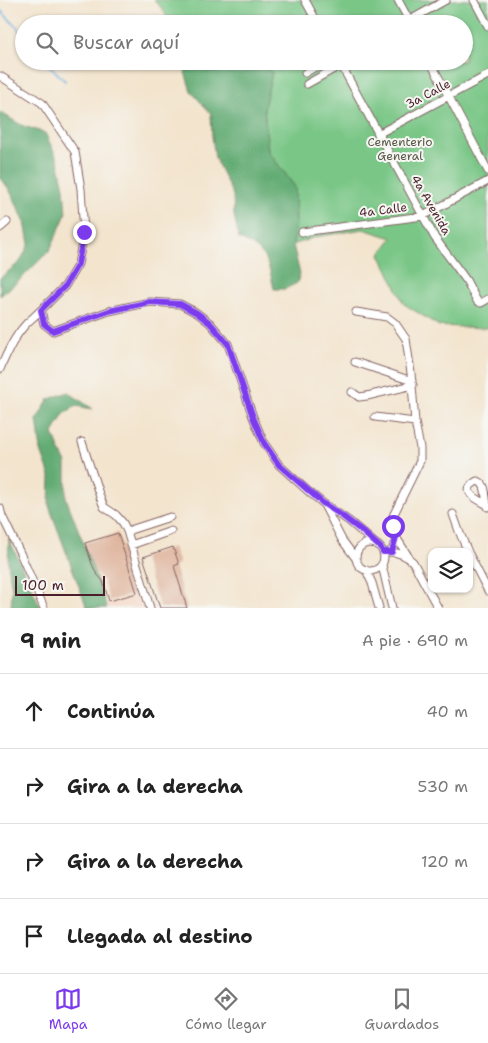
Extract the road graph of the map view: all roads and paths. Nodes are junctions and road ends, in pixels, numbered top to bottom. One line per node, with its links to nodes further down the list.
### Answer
1 (305, 0): 5 (street)
2 (398, 0): 6 (street)
3 (446, 0): 7 (street)
4 (474, 0): 8 (street)
5 (313, 15)
6 (405, 15)
7 (421, 15)
8 (488, 26)
9 (310, 70): 13 (street)
10 (329, 70): 16 (street)
11 (344, 70): 18 (street, 4a Avenida)
12 (434, 70): 17 (street)
13 (305, 73)
14 (488, 75): 17 (street, 3a Calle)
15 (0, 76): 26 (street)
16 (307, 84)
17 (447, 96): 18 (street, 3a Calle); 19 (street)
18 (378, 134): 21 (street, 4a Avenida)
19 (488, 171)
20 (488, 180): 21 (street, 4a Calle)
21 (423, 216): 24 (street, 4a Calle); 25 (street, 4a Avenida)
22 (7, 222): 23 (street)
23 (0, 228)
24 (302, 232)
25 (488, 299)
26 (41, 310): 29 (street); 35 (street)
27 (356, 312): 30 (street)
28 (355, 362): 30 (street)
29 (0, 369)
30 (412, 383): 31 (street); 33 (street)
31 (352, 392)
32 (375, 417): 33 (street)
33 (415, 422): 41 (street)
34 (82, 442): 39 (street)
35 (324, 504): 43 (street); 48 (street)
36 (0, 508): 53 (street)
37 (454, 514): 44 (street)
38 (170, 517): 39 (street)
39 (127, 531): 42 (street)
40 (171, 531): 42 (street)
41 (396, 537): 46 (street); 47 (street)
42 (131, 545): 54 (street)
43 (378, 546): 45 (street); 48 (street)
44 (467, 548)
45 (383, 552): 46 (street); 50 (street)
46 (392, 552): 47 (street)
47 (408, 558): 57 (street)
48 (357, 560): 51 (street)
49 (473, 561): 52 (street)
50 (382, 564): 51 (street); 56 (street)
51 (366, 570): 55 (street)
52 (488, 591)
53 (44, 608)
54 (150, 608)
55 (379, 608)
56 (392, 608)
57 (438, 608)

